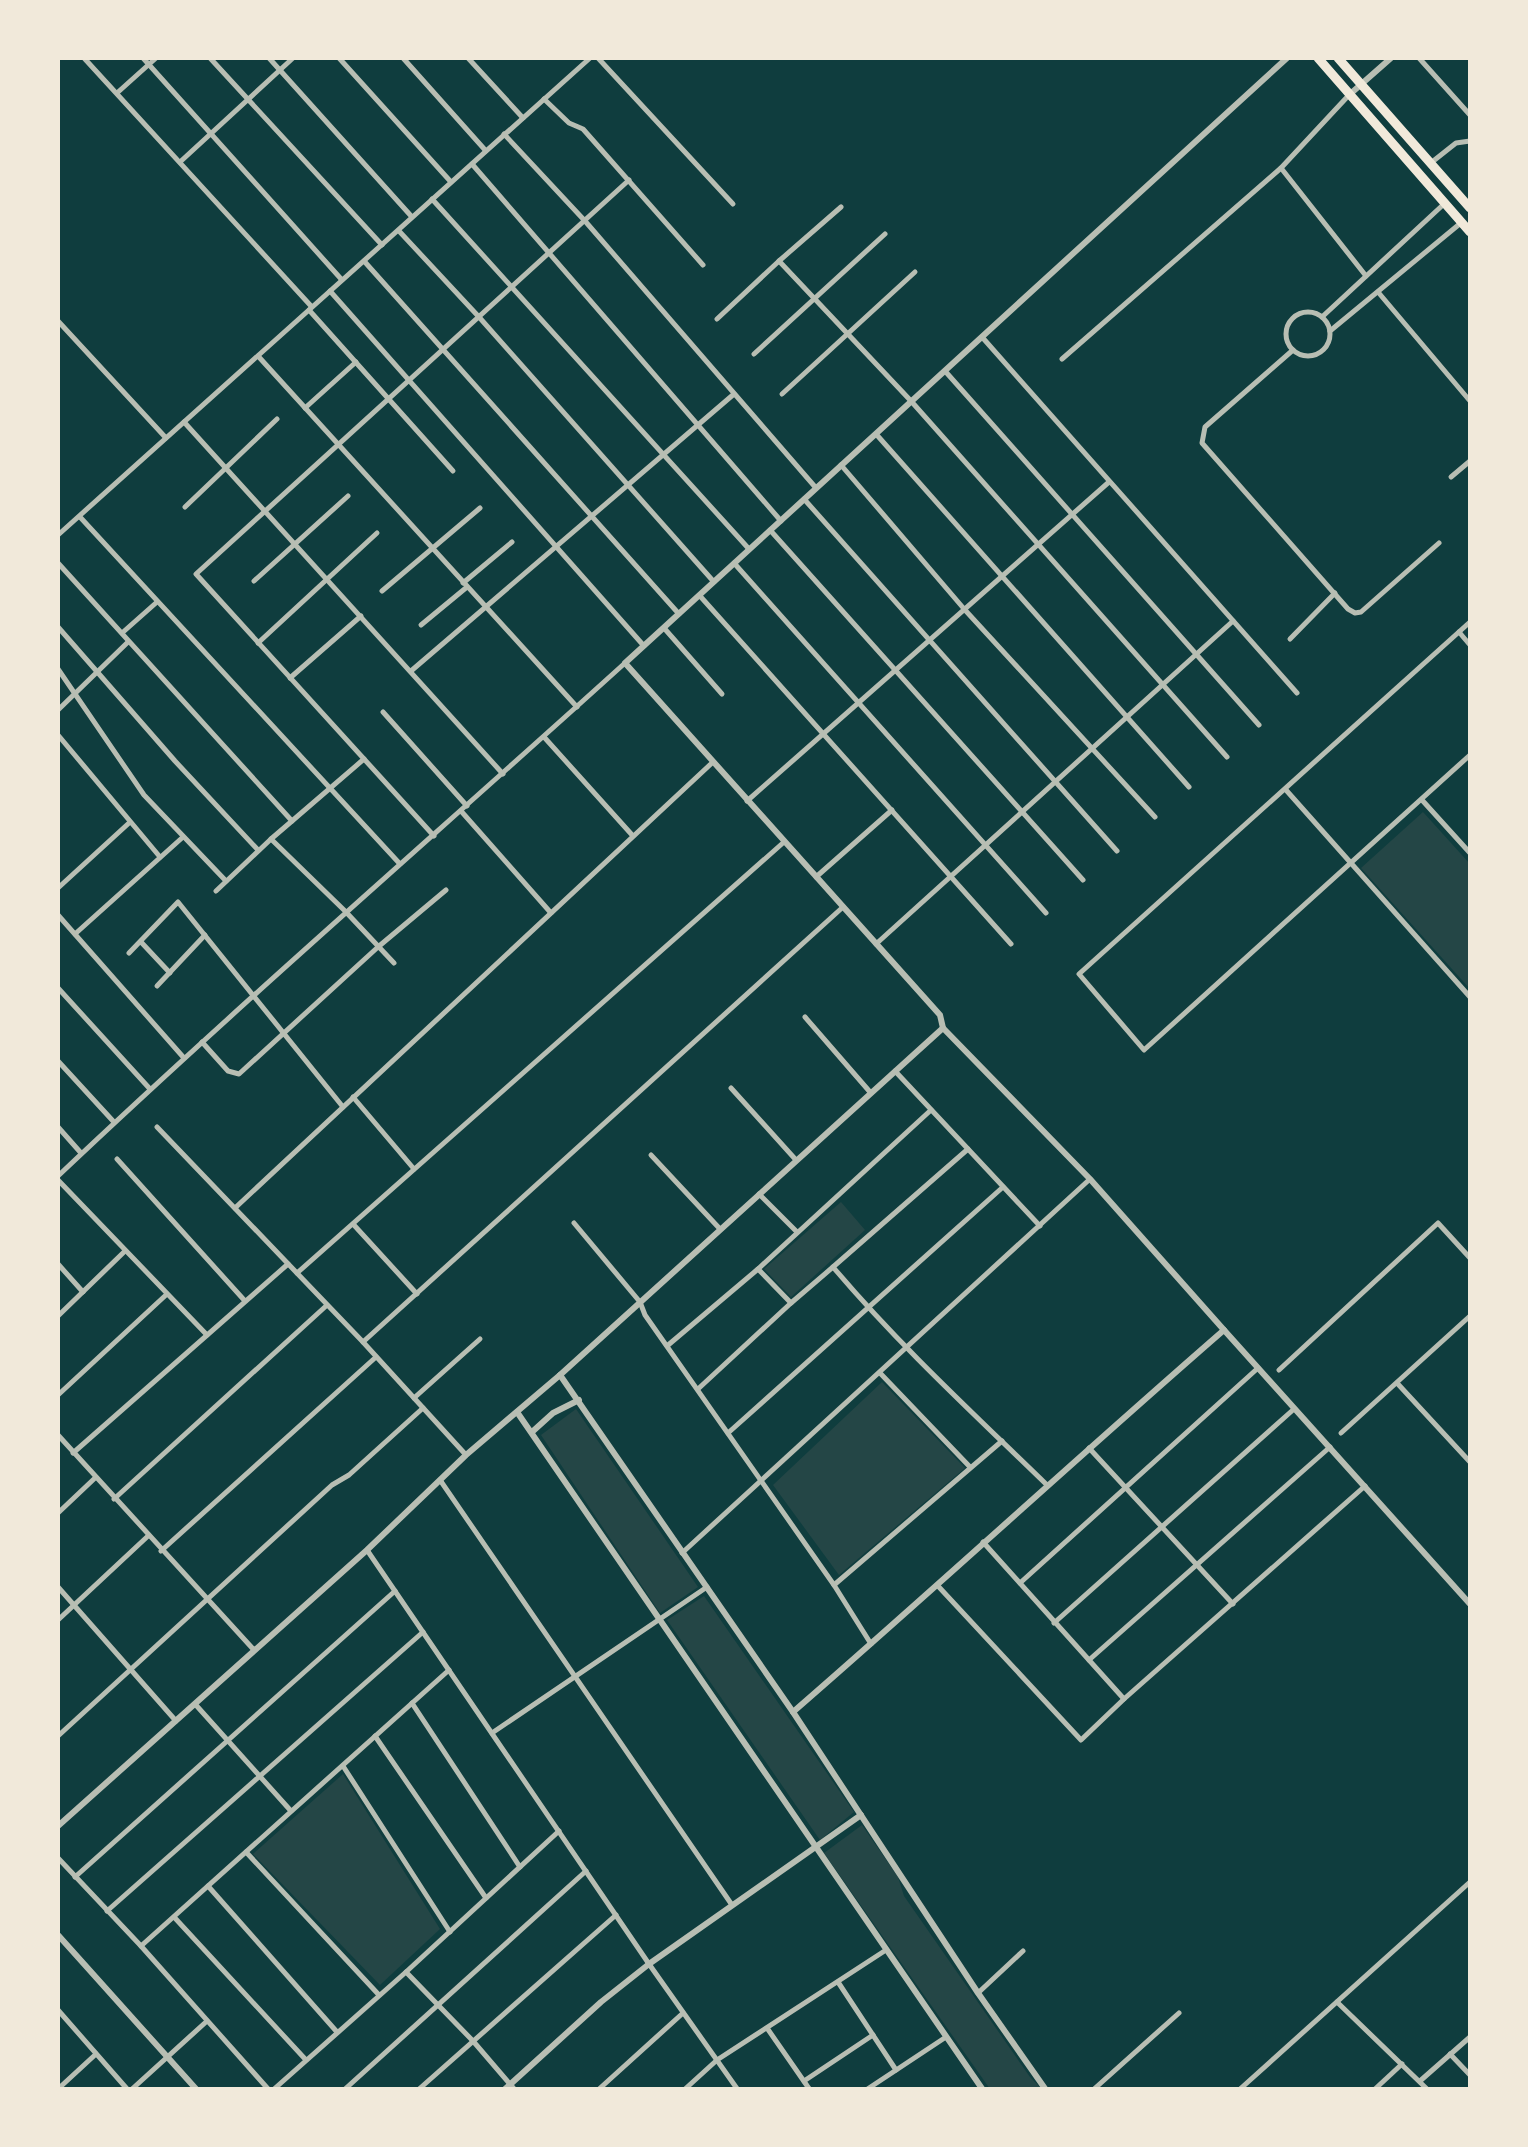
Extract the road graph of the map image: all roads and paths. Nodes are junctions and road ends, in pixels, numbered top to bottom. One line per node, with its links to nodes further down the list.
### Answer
1 (84, 58): 20 (street)
2 (143, 58): 17 (street)
3 (156, 58): 17 (street)
4 (210, 58): 23 (street)
5 (269, 58): 18 (street)
6 (293, 58): 18 (street)
7 (339, 58): 35 (street)
8 (403, 58): 29 (street)
9 (468, 58): 25 (street)
10 (590, 58): 22 (street)
11 (598, 58): 37 (street)
12 (1287, 58): 66 (street)
13 (1318, 58): 21 (main road)
14 (1338, 58): 19 (main road)
15 (1391, 58): 19 (street)
16 (1418, 58): 24 (street)
17 (149, 64): 20 (street); 26 (street)
18 (280, 70): 23 (street); 41 (street)
19 (1360, 84): 21 (street); 32 (main road)
20 (117, 93): 30 (street)
21 (1349, 94): 33 (street); 38 (main road)
22 (544, 99): 25 (street); 34 (street)
23 (248, 100): 26 (street); 47 (street)
24 (1470, 116)
25 (523, 118): 27 (street)
26 (211, 134): 30 (street); 54 (street)
27 (504, 134): 29 (street); 42 (street)
28 (1470, 142): 32 (street)
29 (486, 151): 31 (street)
30 (180, 162): 59 (street)
31 (472, 164): 35 (street); 48 (street)
32 (1430, 164): 40 (main road)
33 (1281, 168): 53 (street); 71 (street)
34 (629, 180): 42 (street); 51 (street)
35 (451, 182): 36 (street)
36 (432, 199): 41 (street); 55 (street)
37 (733, 204)
38 (1445, 204): 43 (main road); 53 (street)
39 (841, 207): 50 (street)
40 (1470, 208)
41 (412, 217): 44 (street)
42 (585, 221): 48 (street); 75 (street)
43 (1462, 222): 45 (main road); 57 (street)
44 (398, 230): 47 (street); 60 (street)
45 (1470, 232)
46 (885, 234): 58 (street)
47 (382, 244): 49 (street)
48 (549, 254): 55 (street); 83 (street)
49 (364, 260): 54 (street); 67 (street)
50 (780, 261): 58 (street); 62 (street)
51 (702, 264)
52 (915, 272): 65 (street)
53 (1366, 276): 61 (street)
54 (342, 280): 56 (street)
55 (512, 287): 60 (street); 87 (street)
56 (330, 291): 59 (street); 74 (street)
57 (1378, 292): 64 (street); 78 (street)
58 (813, 298): 65 (street); 69 (street)
59 (310, 308): 70 (street); 72 (street)
60 (479, 317): 67 (street); 94 (street)
61 (1322, 317): 64 (street); 68 (street)
62 (717, 319)
63 (58, 321): 85 (street)
64 (1330, 332): 68 (street)
65 (847, 334): 76 (street); 79 (street)
66 (982, 337): 73 (street); 93 (street)
67 (444, 349): 74 (street); 103 (street)
68 (1293, 350): 123 (street)
69 (754, 354)
70 (258, 356): 80 (street); 82 (street)
71 (1062, 358)
72 (356, 362): 77 (street); 80 (street)
73 (944, 371): 79 (street); 101 (street)
74 (409, 380): 77 (street); 112 (street)
75 (734, 394): 83 (street); 95 (street)
76 (782, 394)
77 (389, 399): 86 (street); 91 (street)
78 (1470, 401)
79 (911, 402): 84 (street); 111 (street)
80 (305, 408): 86 (street)
81 (278, 419): 90 (street)
82 (184, 422): 85 (street); 90 (street)
83 (698, 425): 87 (street); 104 (street)
84 (876, 434): 89 (street); 117 (street)
85 (166, 438): 102 (street)
86 (338, 445): 100 (street); 113 (street)
87 (664, 455): 94 (street); 114 (street)
88 (1470, 461): 92 (street)
89 (842, 465): 95 (street); 127 (street)
90 (226, 468): 98 (street); 100 (street)
91 (454, 471)
92 (1452, 477)
93 (1109, 482): 101 (street); 130 (street)
94 (628, 485): 103 (street); 120 (street)
95 (816, 488): 97 (street)
96 (348, 496): 110 (street)
97 (804, 499): 104 (street); 138 (street)
98 (185, 508)
99 (480, 508): 113 (street)
100 (265, 512): 110 (street); 140 (street)
101 (1072, 514): 111 (street); 143 (street)
102 (79, 516): 107 (street); 125 (street)
103 (592, 516): 112 (street); 128 (street)
104 (781, 521): 105 (street)
105 (770, 530): 114 (street); 146 (street)
106 (377, 533): 118 (street)
107 (58, 535)
108 (512, 542): 121 (street)
109 (1438, 543): 123 (street)
110 (295, 544): 118 (street); 119 (street)
111 (1038, 544): 117 (street); 150 (street)
112 (556, 547): 126 (street); 142 (street)
113 (433, 550): 121 (street); 122 (street)
114 (749, 550): 116 (street)
115 (58, 564): 136 (street)
116 (734, 564): 120 (street); 154 (street)
117 (1002, 576): 127 (street); 158 (street)
118 (327, 579): 129 (street); 140 (street)
119 (254, 582)
120 (714, 582): 124 (street)
121 (465, 585): 126 (street); 132 (street)
122 (382, 591)
123 (1335, 594): 137 (street)
124 (700, 595): 128 (street); 160 (street)
125 (157, 602): 136 (street); 171 (street)
126 (486, 608): 147 (street); 155 (street)
127 (964, 610): 138 (street); 163 (street)
128 (679, 614): 134 (street)
129 (361, 616): 147 (street); 149 (street)
130 (1234, 622): 143 (street); 151 (street)
131 (1470, 622): 135 (street)
132 (421, 625)
133 (58, 627): 148 (street)
134 (664, 628): 142 (street); 153 (street)
135 (1459, 632): 141 (street); 172 (street)
136 (122, 634): 139 (street)
137 (1290, 639)
138 (930, 640): 146 (street); 169 (street)
139 (128, 642): 148 (street); 179 (street)
140 (258, 643): 149 (street)
141 (1470, 645)
142 (644, 646): 144 (street)
143 (1197, 655): 150 (street); 159 (street)
144 (625, 663): 155 (street); 167 (street)
145 (58, 669): 152 (street)
146 (896, 670): 154 (street); 177 (street)
147 (411, 671): 168 (street)
148 (96, 672): 152 (street); 187 (street)
149 (290, 678): 166 (street)
150 (1163, 685): 158 (street); 165 (street)
151 (1297, 692)
152 (73, 693): 156 (street); 181 (street)
153 (722, 694)
154 (858, 703): 160 (street); 186 (street)
155 (577, 707): 162 (street)
156 (58, 710)
157 (383, 712): 175 (street)
158 (1128, 717): 163 (street); 170 (street)
159 (1260, 725)
160 (824, 734): 174 (street); 176 (street)
161 (58, 735): 180 (street)
162 (544, 737): 168 (street); 183 (street)
163 (1093, 748): 169 (street); 178 (street)
164 (1470, 755): 173 (street)
165 (1227, 757)
166 (364, 759): 171 (street); 182 (street)
167 (713, 762): 174 (street); 183 (street)
168 (503, 774): 175 (street)
169 (1056, 782): 177 (street); 188 (street)
170 (1190, 787)
171 (329, 789): 179 (street); 191 (street)
172 (1286, 790): 192 (street); 192 (street)
173 (1422, 800): 189 (street); 192 (street)
174 (747, 801): 185 (street)
175 (464, 809): 182 (street); 203 (street)
176 (892, 810): 193 (street); 194 (street)
177 (1022, 812): 186 (street); 195 (street)
178 (1154, 818)
179 (292, 820): 184 (street)
180 (129, 823): 190 (street); 197 (street)
181 (183, 836): 190 (street); 196 (street)
182 (434, 836): 191 (street)
183 (633, 836): 203 (street)
184 (271, 839): 187 (street); 201 (street)
185 (784, 842): 193 (street); 239 (street)
186 (986, 846): 194 (street); 202 (street)
187 (258, 850): 196 (street)
188 (1117, 851)
189 (1470, 852)
190 (160, 857): 205 (street)
191 (400, 864): 201 (street)
192 (1350, 864): 217 (street)
193 (816, 877): 200 (street)
194 (951, 877): 208 (street); 209 (street)
195 (1083, 880)
196 (226, 881): 199 (street)
197 (58, 888)
198 (446, 890): 210 (street)
199 (216, 891)
200 (843, 907): 208 (street); 259 (street)
201 (345, 911): 210 (street); 216 (street)
202 (1046, 913)
203 (550, 914): 228 (street)
204 (58, 915): 205 (street)
205 (75, 934): 222 (street)
206 (205, 935): 207 (street); 213 (street); 216 (street)
207 (140, 941): 211 (street); 213 (street)
208 (876, 944): 219 (street)
209 (1011, 944)
210 (378, 947): 212 (street); 220 (street)
211 (129, 954)
212 (394, 964)
213 (170, 973): 214 (street)
214 (157, 986)
215 (58, 988): 226 (street)
216 (254, 995): 220 (street); 221 (street)
217 (1470, 997)
218 (805, 1017): 227 (street)
219 (943, 1028): 224 (street); 241 (street)
220 (284, 1033): 221 (street); 229 (street)
221 (202, 1042): 222 (street)
222 (184, 1058): 226 (street)
223 (58, 1061): 231 (street)
224 (894, 1070): 227 (street); 230 (street)
225 (731, 1088): 238 (street)
226 (150, 1089): 231 (street)
227 (870, 1092): 238 (street)
228 (353, 1097): 229 (street); 239 (street)
229 (343, 1107): 244 (street)
230 (930, 1110): 234 (street); 249 (street)
231 (114, 1122): 235 (street)
232 (58, 1127): 235 (street)
233 (157, 1127): 244 (street)
234 (968, 1150): 242 (street); 254 (street)
235 (82, 1153): 240 (street)
236 (650, 1155): 248 (street)
237 (117, 1160): 260 (street)
238 (796, 1160): 243 (street)
239 (414, 1170): 246 (street)
240 (58, 1178): 250 (street)
241 (1090, 1179): 247 (street); 267 (street)
242 (1003, 1186): 247 (street); 264 (street)
243 (760, 1194): 248 (street); 249 (street)
244 (234, 1208): 253 (street)
245 (574, 1223): 261 (street)
246 (353, 1224): 256 (street); 259 (street)
247 (1040, 1226): 272 (street)
248 (720, 1230): 261 (street)
249 (797, 1232): 255 (street)
250 (125, 1250): 257 (street); 258 (street)
251 (1470, 1256): 275 (street)
252 (58, 1264): 257 (street)
253 (288, 1264): 256 (street); 260 (street)
254 (833, 1267): 262 (street); 264 (street)
255 (758, 1269): 262 (street); 271 (street)
256 (297, 1273): 263 (street)
257 (82, 1292): 265 (street)
258 (167, 1294): 268 (street); 280 (street)
259 (417, 1294): 270 (street)
260 (245, 1301): 268 (street)
261 (640, 1302): 271 (street); 277 (street)
262 (792, 1303): 279 (street)
263 (328, 1305): 270 (street); 303 (street)
264 (867, 1308): 272 (street); 287 (street)
265 (58, 1316)
266 (1470, 1316): 278 (street)
267 (1224, 1330): 274 (street); 291 (street)
268 (206, 1335): 293 (street)
269 (480, 1339): 281 (street)
270 (363, 1342): 273 (street)
271 (666, 1346): 279 (street)
272 (907, 1349): 276 (street); 290 (street)
273 (376, 1356): 281 (street); 309 (street)
274 (1258, 1368): 284 (street); 302 (street)
275 (1279, 1370)
276 (880, 1373): 296 (street); 299 (street)
277 (560, 1375): 282 (street); 285 (street)
278 (1397, 1384): 288 (street); 295 (street)
279 (698, 1390): 287 (street)
280 (58, 1395)
281 (414, 1398): 283 (street)
282 (579, 1400): 286 (street); 310 (street)
283 (423, 1408): 294 (street); 318 (street)
284 (1294, 1408): 292 (street); 305 (street)
285 (517, 1412): 286 (street); 294 (street)
286 (532, 1432): 322 (street)
287 (728, 1432): 299 (street)
288 (1341, 1432)
289 (58, 1435): 293 (street)
290 (1002, 1441): 296 (street); 300 (street)
291 (1089, 1447): 300 (street); 302 (street)
292 (1330, 1448): 301 (street); 311 (street)
293 (73, 1453): 297 (street)
294 (466, 1455): 298 (street)
295 (1469, 1458)
296 (970, 1467): 313 (street)
297 (95, 1478): 303 (street); 304 (street)
298 (440, 1480): 308 (street); 331 (street)
299 (761, 1480): 310 (street); 313 (street)
300 (1048, 1485): 307 (street)
301 (1366, 1486): 319 (street); 320 (street)
302 (1126, 1489): 305 (street); 312 (street)
303 (114, 1499): 306 (street)
304 (58, 1513)
305 (1161, 1528): 311 (street); 324 (street)
306 (148, 1536): 309 (street); 321 (street)
307 (984, 1542): 312 (street); 314 (street)
308 (367, 1550): 317 (street); 327 (street)
309 (161, 1551): 318 (street)
310 (682, 1553): 315 (street)
311 (1198, 1566): 319 (street); 328 (street)
312 (1020, 1583): 324 (street)
313 (834, 1586): 326 (street)
314 (938, 1586): 326 (street); 332 (street)
315 (707, 1587): 322 (street); 335 (street)
316 (58, 1588): 321 (street)
317 (395, 1591): 325 (street); 340 (street)
318 (207, 1598): 327 (street); 329 (street)
319 (1233, 1604): 332 (street)
320 (1470, 1604)
321 (74, 1605): 323 (street); 329 (street)
322 (660, 1618): 331 (street); 347 (street)
323 (58, 1620)
324 (1054, 1623): 328 (street)
325 (423, 1632): 330 (street); 342 (street)
326 (871, 1644): 335 (street)
327 (254, 1650): 334 (street)
328 (1088, 1660): 332 (street)
329 (130, 1669): 336 (street); 338 (street)
330 (449, 1670): 333 (street); 337 (street)
331 (576, 1677): 337 (street); 356 (street)
332 (1124, 1699)
333 (412, 1703): 339 (street); 350 (street)
334 (194, 1704): 336 (street); 340 (street)
335 (793, 1712): 344 (street)
336 (176, 1721): 345 (street)
337 (492, 1733): 346 (street)
338 (58, 1736)
339 (375, 1736): 341 (street); 355 (street)
340 (228, 1741): 342 (street); 352 (street)
341 (342, 1765): 343 (street); 360 (street)
342 (260, 1776): 343 (street); 357 (street)
343 (291, 1812): 348 (street)
344 (861, 1816): 347 (street); 368 (street)
345 (58, 1826)
346 (558, 1830): 350 (street); 351 (street)
347 (816, 1848): 356 (street); 363 (street)
348 (246, 1852): 354 (street); 369 (street)
349 (58, 1858): 352 (street)
350 (520, 1867): 355 (street)
351 (586, 1871): 358 (street); 371 (street)
352 (76, 1877): 357 (street)
353 (1470, 1882): 370 (street)
354 (208, 1886): 359 (street); 379 (street)
355 (486, 1898): 360 (street)
356 (732, 1905): 365 (street)
357 (107, 1911): 362 (street)
358 (616, 1914): 365 (street); 383 (street)
359 (174, 1917): 362 (street); 387 (street)
360 (450, 1932): 366 (street)
361 (58, 1935): 386 (street)
362 (140, 1946): 376 (street)
363 (886, 1950): 367 (street); 381 (street)
364 (1024, 1951): 368 (street)
365 (649, 1964): 373 (street); 394 (street)
366 (406, 1972): 369 (street); 371 (street)
367 (838, 1982): 378 (street); 380 (street)
368 (978, 1993): 407 (street)
369 (380, 1995): 379 (street)
370 (1337, 2002): 389 (street); 409 (street)
371 (437, 2006): 383 (street); 399 (street)
372 (58, 2010): 375 (street)
373 (683, 2013): 388 (street); 401 (street)
374 (1179, 2013): 408 (street)
375 (64, 2018): 377 (street); 384 (street)
376 (207, 2021): 386 (street); 398 (street)
377 (58, 2024)
378 (767, 2028): 388 (street); 392 (street)
379 (337, 2032): 387 (street)
380 (873, 2036): 390 (street); 392 (street)
381 (946, 2037): 390 (street); 406 (street)
382 (1470, 2037): 385 (street)
383 (472, 2041): 394 (street); 400 (street)
384 (96, 2054): 395 (street); 396 (street)
385 (1450, 2054): 391 (street); 393 (street)
386 (167, 2057): 396 (street); 397 (street)
387 (306, 2060): 398 (street)
388 (717, 2060): 402 (street); 403 (street)
389 (1402, 2064): 393 (street); 410 (street)
390 (896, 2070): 405 (street)
391 (1470, 2075)
392 (804, 2080): 404 (street)
393 (1420, 2081): 411 (street)
394 (510, 2088)
395 (58, 2089)
396 (129, 2090)
397 (197, 2090)
398 (271, 2090)
399 (344, 2090)
400 (418, 2090)
401 (598, 2090)
402 (684, 2090)
403 (738, 2090)
404 (810, 2090)
405 (866, 2090)
406 (983, 2090)
407 (1046, 2090)
408 (1093, 2090)
409 (1239, 2090)
410 (1374, 2090)
411 (1428, 2090)

